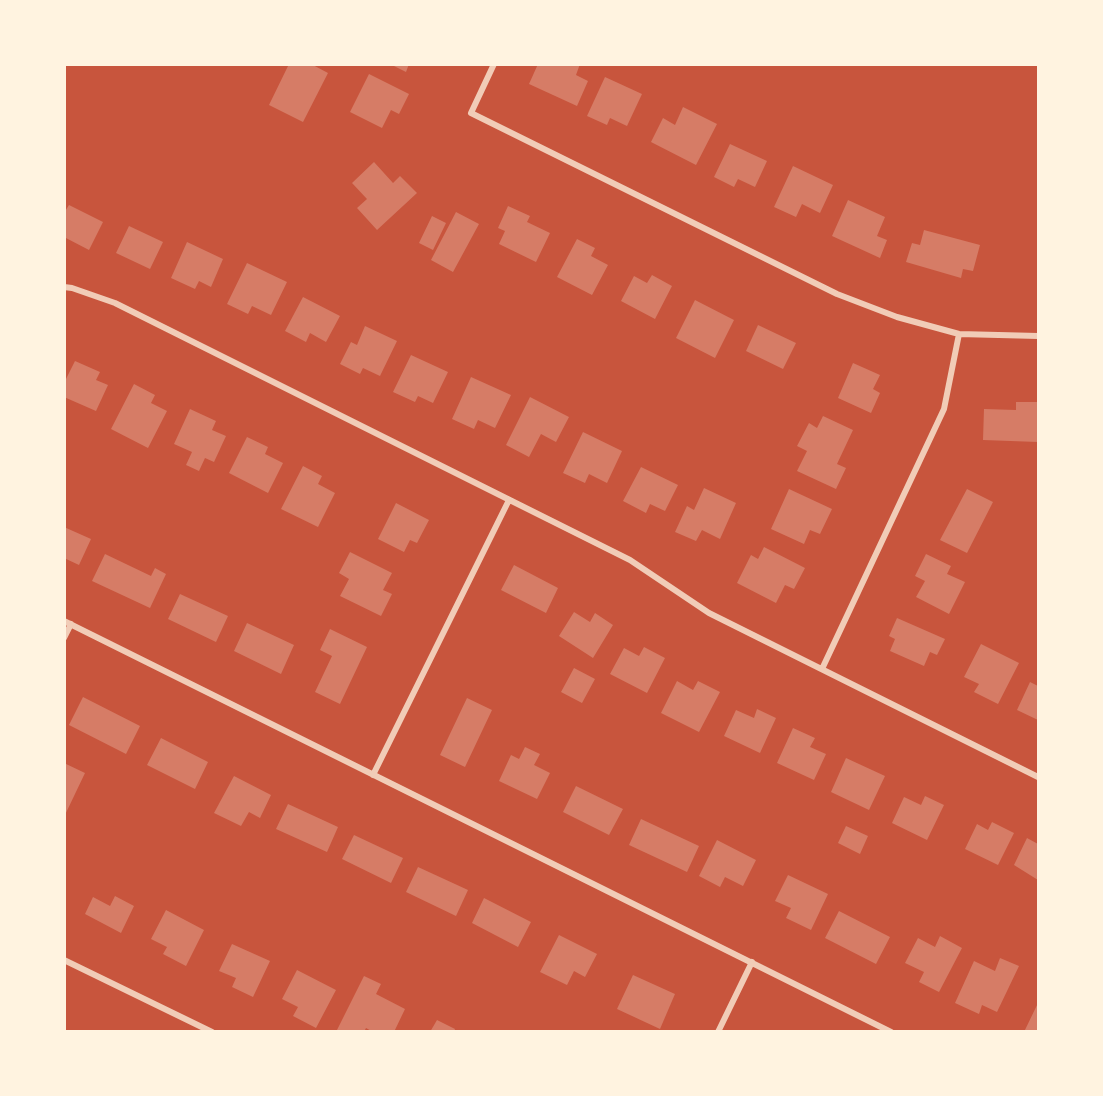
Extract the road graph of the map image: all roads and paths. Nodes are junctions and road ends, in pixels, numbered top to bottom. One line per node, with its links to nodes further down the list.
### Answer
1 (494, 64): 3 (street)
2 (64, 287): 5 (street)
3 (959, 334): 4 (street); 8 (street)
4 (1038, 336)
5 (509, 500): 8 (street); 9 (street)
6 (68, 622): 7 (street); 9 (street)
7 (64, 638)
8 (822, 669): 10 (street)
9 (373, 775): 12 (street)
10 (1038, 777)
11 (64, 960): 13 (street)
12 (752, 962): 14 (street); 15 (street)
13 (212, 1032)
14 (718, 1032)
15 (891, 1032)

